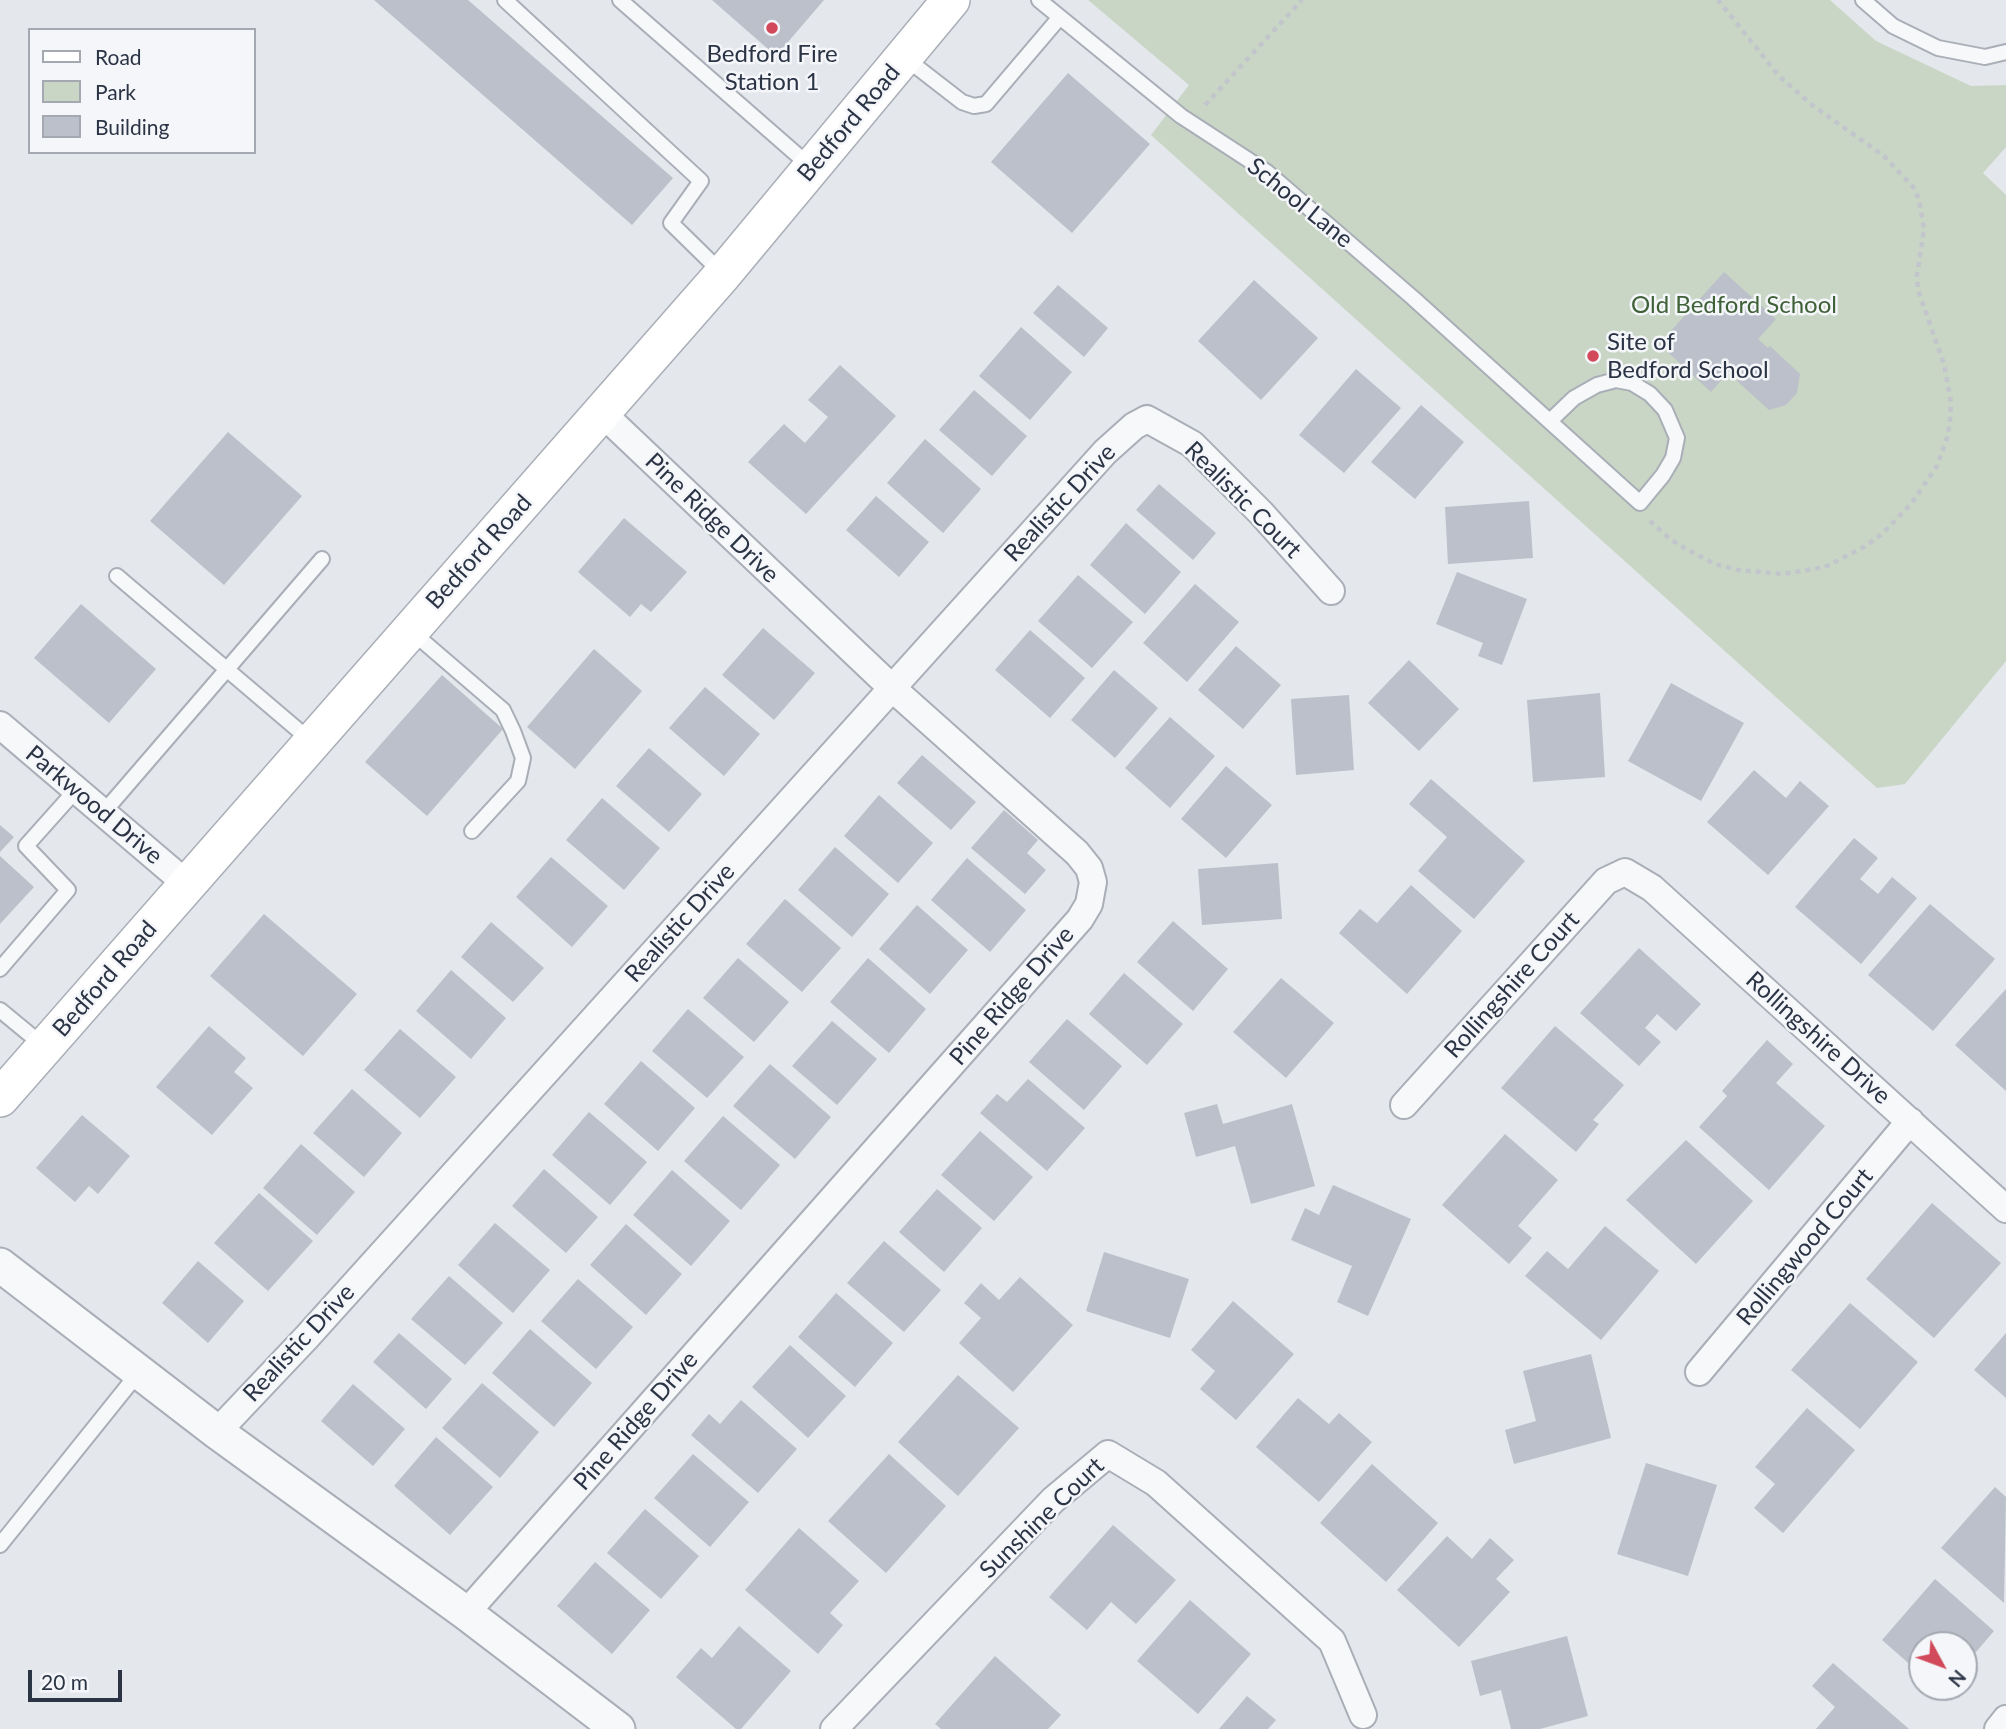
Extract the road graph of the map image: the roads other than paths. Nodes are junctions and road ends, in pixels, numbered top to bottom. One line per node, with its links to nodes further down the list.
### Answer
1 (505, 0): 10 (lane)
2 (620, 0): 9 (lane)
3 (951, 0): 8 (main road, Bedford Road)
4 (1039, 0): 6 (lane, School Lane)
5 (1863, 0): 7 (lane)
6 (1060, 18): 8 (lane); 13 (lane, School Lane)
7 (2006, 52)
8 (903, 57): 9 (main road, Bedford Road)
9 (812, 168): 10 (main road, Bedford Road)
10 (723, 274): 11 (main road, Bedford Road)
11 (602, 413): 17 (main road, Bedford Road); 19 (street, Pine Ridge Drive)
12 (1147, 419): 16 (street, Realistic Court); 19 (street, Realistic Drive)
13 (1550, 421): 13 (lane, School Lane)
14 (322, 559): 18 (lane)
15 (117, 576): 18 (lane)
16 (1331, 591)
17 (410, 630): 21 (main road, Bedford Road); 24 (lane)
18 (226, 668): 21 (lane); 23 (lane)
19 (892, 688): 37 (street, Realistic Drive); 39 (street, Pine Ridge Drive)
20 (0, 725): 22 (street, Parkwood Drive)
21 (311, 741): 26 (main road, Bedford Road)
22 (76, 790): 23 (street, Parkwood Drive); 27 (lane)
23 (103, 813): 26 (street, Parkwood Drive)
24 (472, 831)
25 (1625, 872): 31 (street, Rollingshire Court); 32 (street, Rollingshire Drive)
26 (188, 885): 29 (main road, Bedford Road)
27 (0, 969)
28 (0, 1010): 29 (lane)
29 (45, 1047): 30 (main road, Bedford Road)
30 (0, 1098)
31 (1404, 1105)
32 (1910, 1121): 33 (street, Rollingshire Drive); 36 (street, Rollingwood Court)
33 (2006, 1209)
34 (0, 1265): 35 (street)
35 (139, 1372): 37 (street); 38 (lane)
36 (1699, 1372)
37 (217, 1432): 39 (street)
38 (0, 1545)
39 (466, 1614): 42 (street)
40 (1363, 1715): 43 (street, Sunshine Court)
41 (2006, 1720): 44 (street)
42 (618, 1729)
43 (834, 1729)
44 (1997, 1729)

